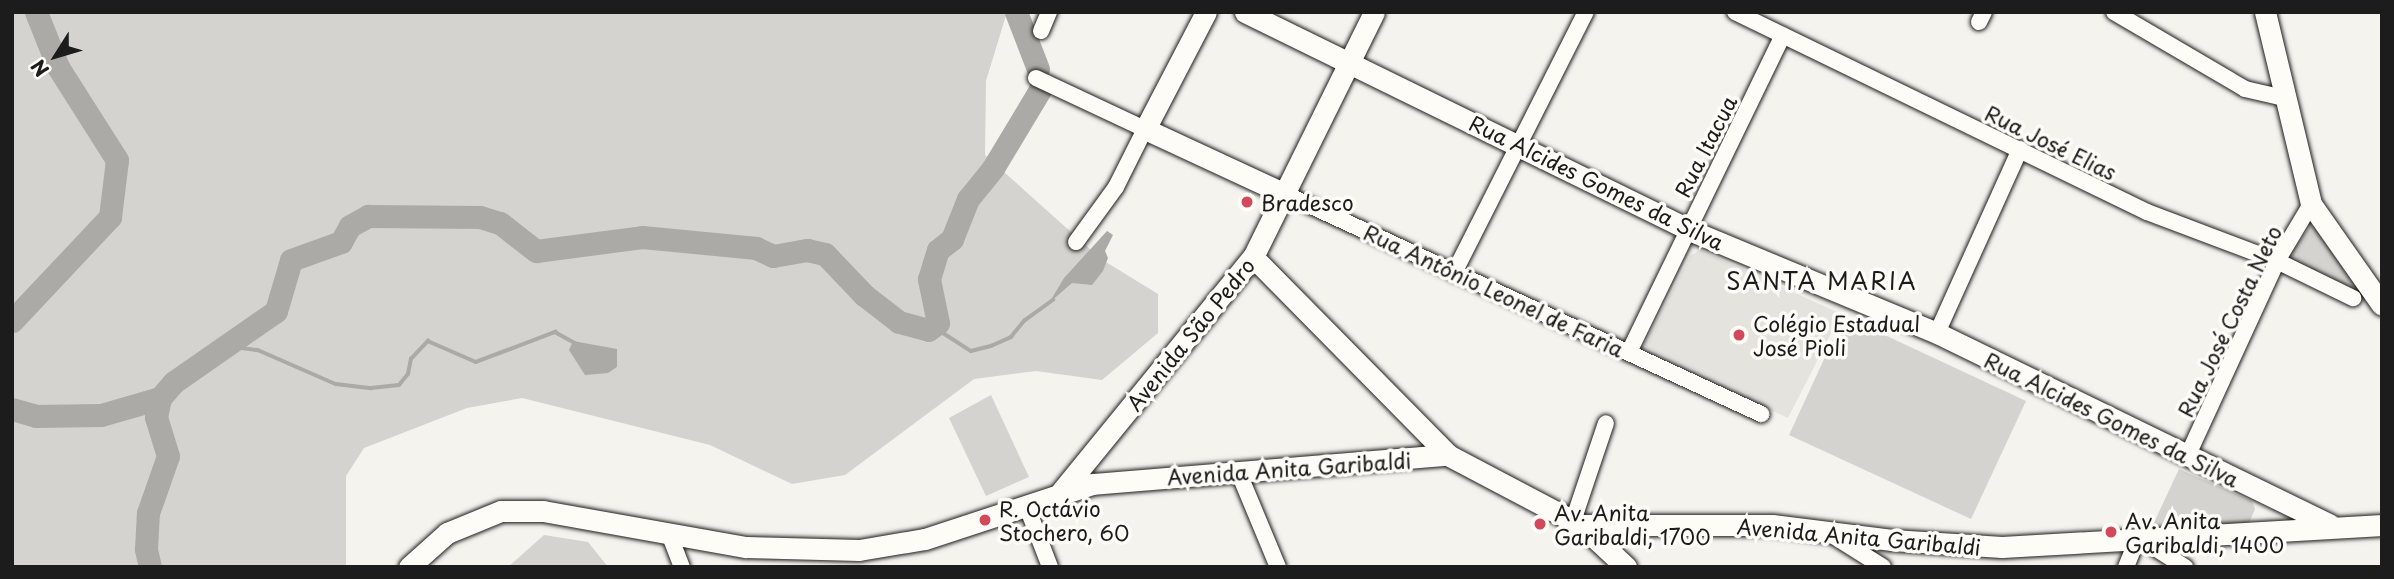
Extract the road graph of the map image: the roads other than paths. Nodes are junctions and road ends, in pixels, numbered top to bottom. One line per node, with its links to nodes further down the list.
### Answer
1 (1049, 12): 9 (street)
2 (1206, 12): 14 (street)
3 (1245, 12): 11 (street, Rua Alcides Gomes da Silva)
4 (1374, 12): 11 (street, Avenida São Pedro)
5 (1586, 12): 15 (street)
6 (1735, 12): 10 (street, Rua José Elias)
7 (2114, 12): 13 (street)
8 (2263, 14): 13 (street)
9 (1041, 31)
10 (1783, 35): 16 (street, Rua José Elias); 19 (street, Rua Itacua)
11 (1351, 63): 15 (street, Rua Alcides Gomes da Silva); 17 (street, Avenida São Pedro)
12 (1036, 78): 14 (street, Rua Antônio Leonel de Faria)
13 (2284, 98): 18 (street)
14 (1145, 129): 17 (street, Rua Antônio Leonel de Faria); 20 (street)
15 (1521, 145): 19 (street, Rua Alcides Gomes da Silva); 23 (street)
16 (2020, 149): 22 (street, Rua José Elias); 26 (street)
17 (1283, 193): 21 (street, Avenida São Pedro); 23 (street, Rua Antônio Leonel de Faria)
18 (2311, 204): 22 (street, Rua José Costa Neto); 25 (street)
19 (1687, 229): 26 (street, Rua Alcides Gomes da Silva); 27 (street, Rua Itacua)
20 (1076, 242)
21 (1253, 257): 29 (street); 31 (street, Avenida São Pedro)
22 (2277, 261): 24 (street, Rua José Elias); 33 (street, Rua José Costa Neto)
23 (1454, 273): 27 (street, Rua Antônio Leonel de Faria)
24 (2353, 298)
25 (2382, 304)
26 (1937, 333): 33 (street, Rua Alcides Gomes da Silva)
27 (1629, 352): 28 (street, Rua Antônio Leonel de Faria)
28 (1761, 414)
29 (1414, 421): 32 (street); 34 (street)
30 (1606, 423): 40 (street)
31 (1091, 454): 36 (street); 37 (street, Avenida São Pedro)
32 (1448, 455): 34 (street, Avenida Anita Garibaldi); 40 (street, Avenida Anita Garibaldi)
33 (2187, 457): 38 (street, Rua Alcides Gomes da Silva)
34 (1395, 460): 35 (street, Avenida Anita Garibaldi)
35 (1242, 480): 36 (street, Avenida Anita Garibaldi); 53 (street)
36 (1110, 482): 37 (street, Avenida Anita Garibaldi)
37 (1061, 492): 39 (street, Avenida Anita Garibaldi)
38 (2266, 494): 42 (street, Rua Alcides Gomes da Silva); 44 (street)
39 (1027, 507): 49 (street, Avenida Anita Garibaldi); 52 (street)
40 (1577, 523): 43 (street, Avenida Anita Garibaldi); 54 (street)
41 (2382, 525): 42 (street, Avenida Anita Garibaldi)
42 (2332, 526): 44 (street, Avenida Anita Garibaldi)
43 (1633, 527): 45 (street, Avenida Anita Garibaldi); 54 (street)
44 (2251, 531): 47 (street, Avenida Anita Garibaldi)
45 (1826, 532): 48 (street, Avenida Anita Garibaldi); 55 (street)
46 (670, 536): 49 (street, Avenida Anita Garibaldi); 50 (street, Avenida Anita Garibaldi); 51 (street)
47 (2138, 537): 48 (street, Avenida Anita Garibaldi); 56 (street); 57 (street)
48 (1892, 540): 55 (street)
49 (862, 559)
50 (409, 567)
51 (682, 567)
52 (1050, 567)
53 (1278, 567)
54 (1626, 567)
55 (1883, 567)
56 (2126, 567)
57 (2185, 567)

